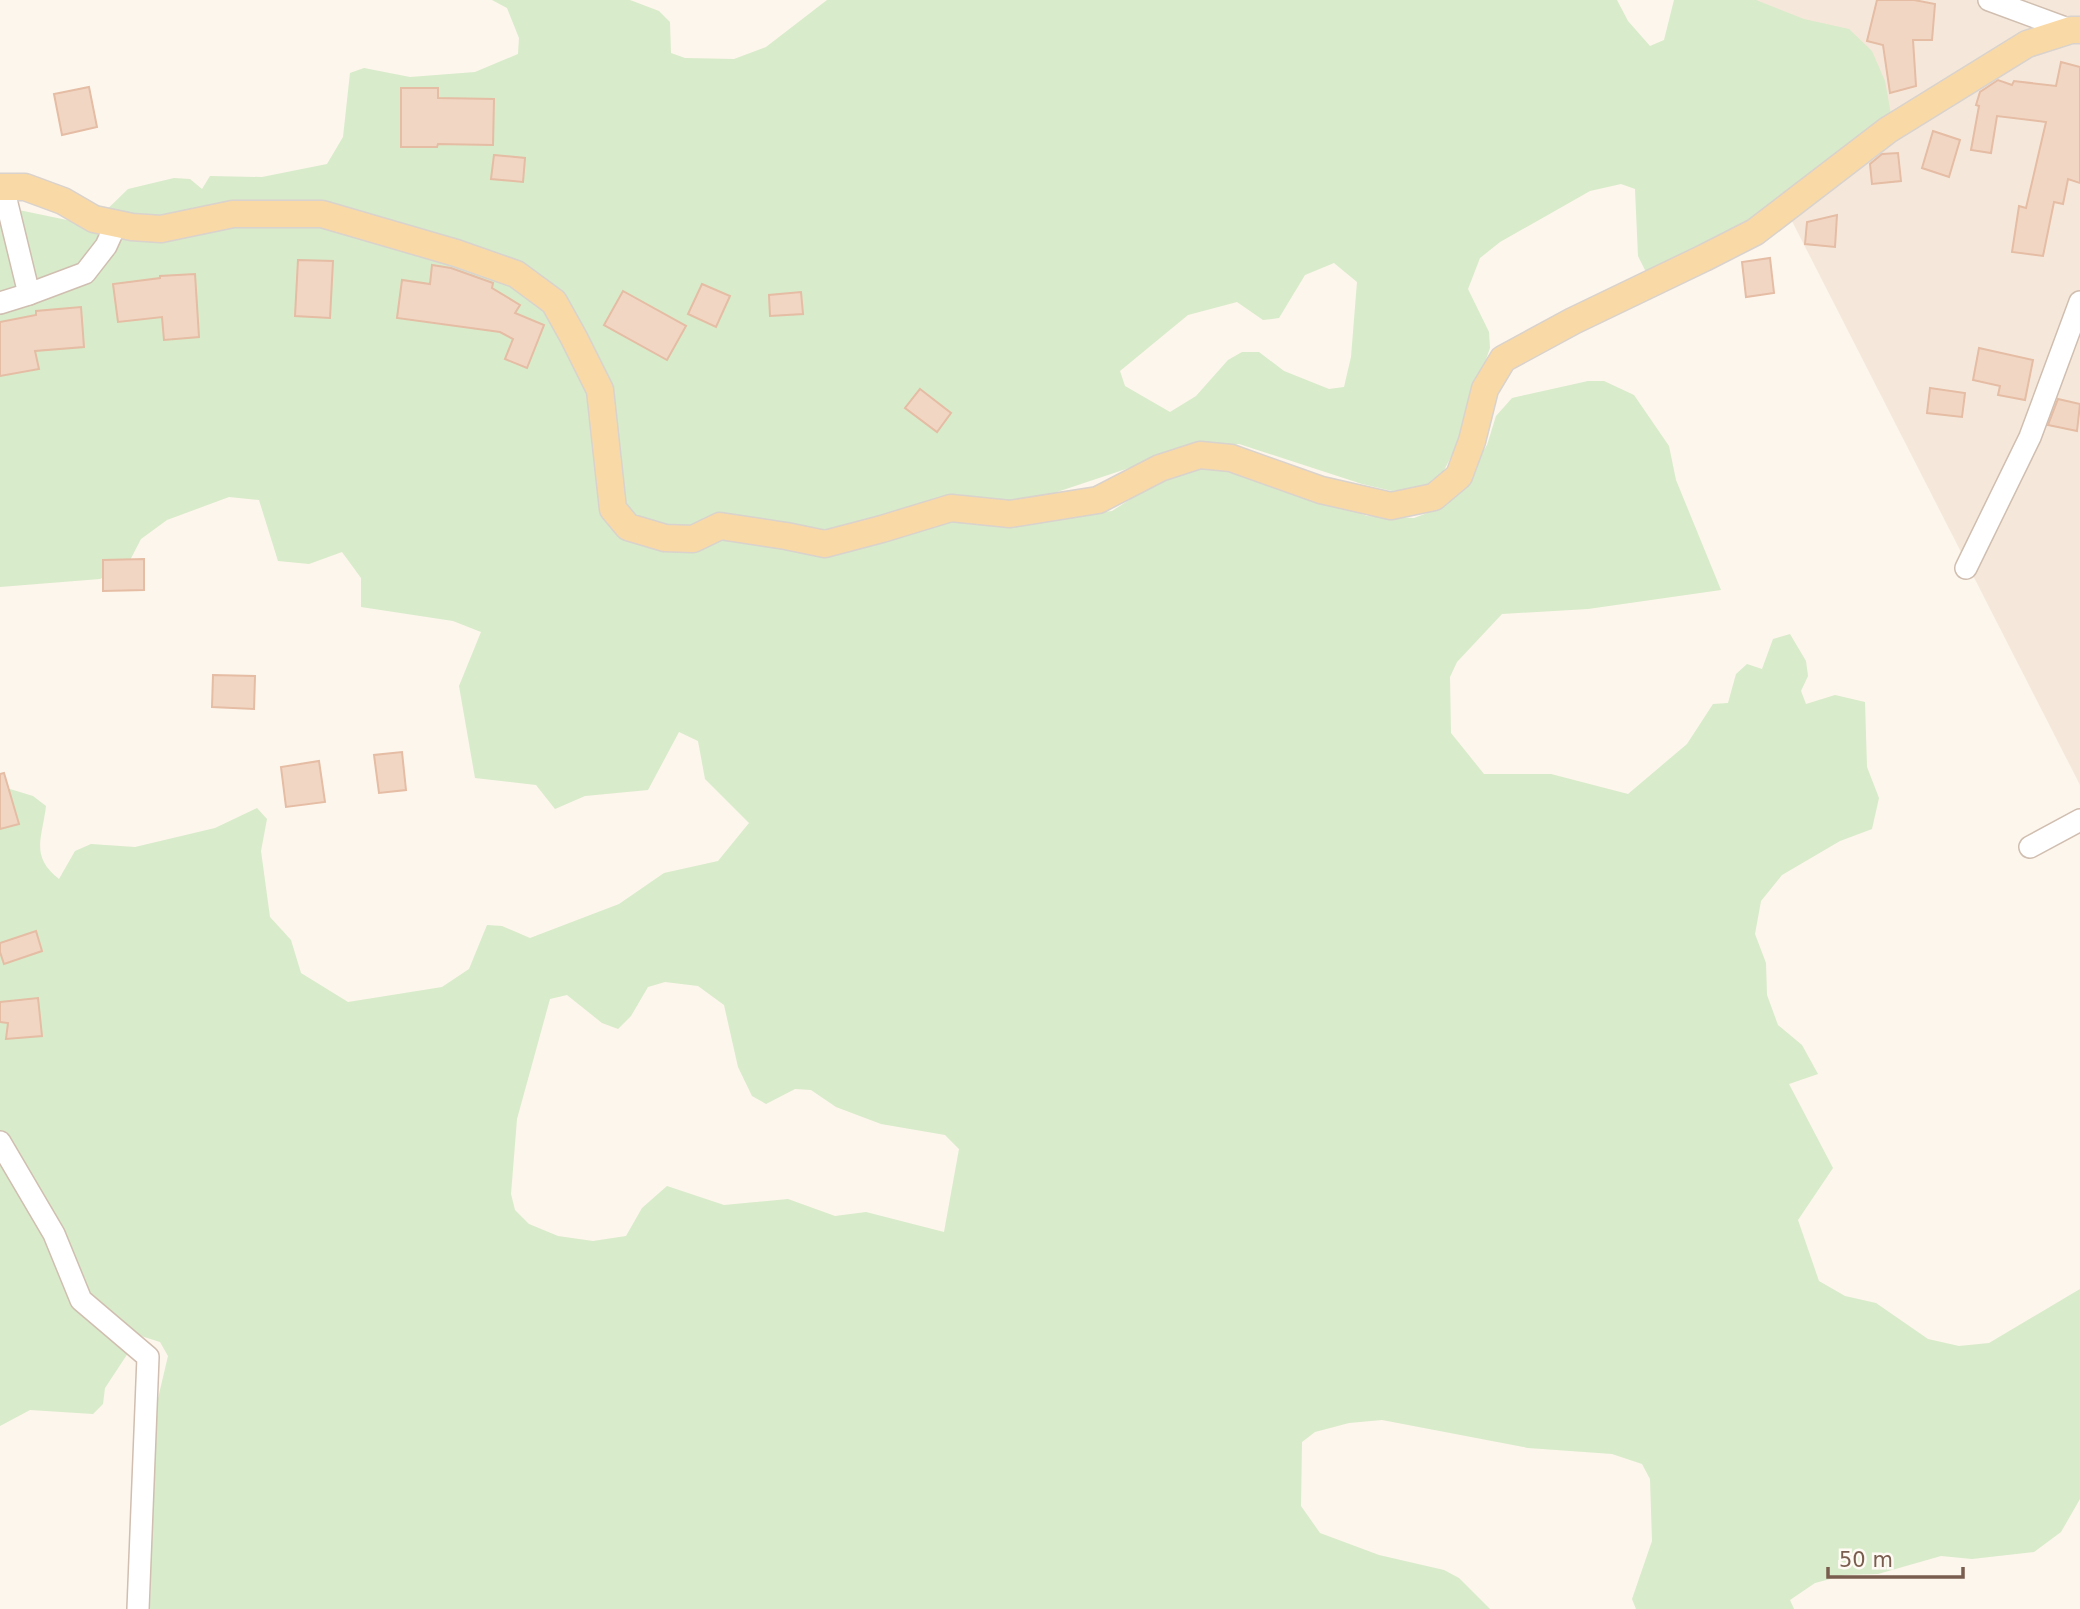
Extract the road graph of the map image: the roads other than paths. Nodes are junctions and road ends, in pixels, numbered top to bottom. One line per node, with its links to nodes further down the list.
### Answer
1 (1989, 0): 2 (street)
2 (2076, 30): 4 (main road)
3 (2, 187): 4 (main road); 5 (street)
4 (116, 224): 5 (street)
5 (29, 294): 7 (street)
6 (2080, 302): 8 (street)
7 (0, 303)
8 (1966, 568)
9 (2080, 820): 10 (street)
10 (2030, 847)
11 (0, 1142): 12 (street)
12 (138, 1609)

